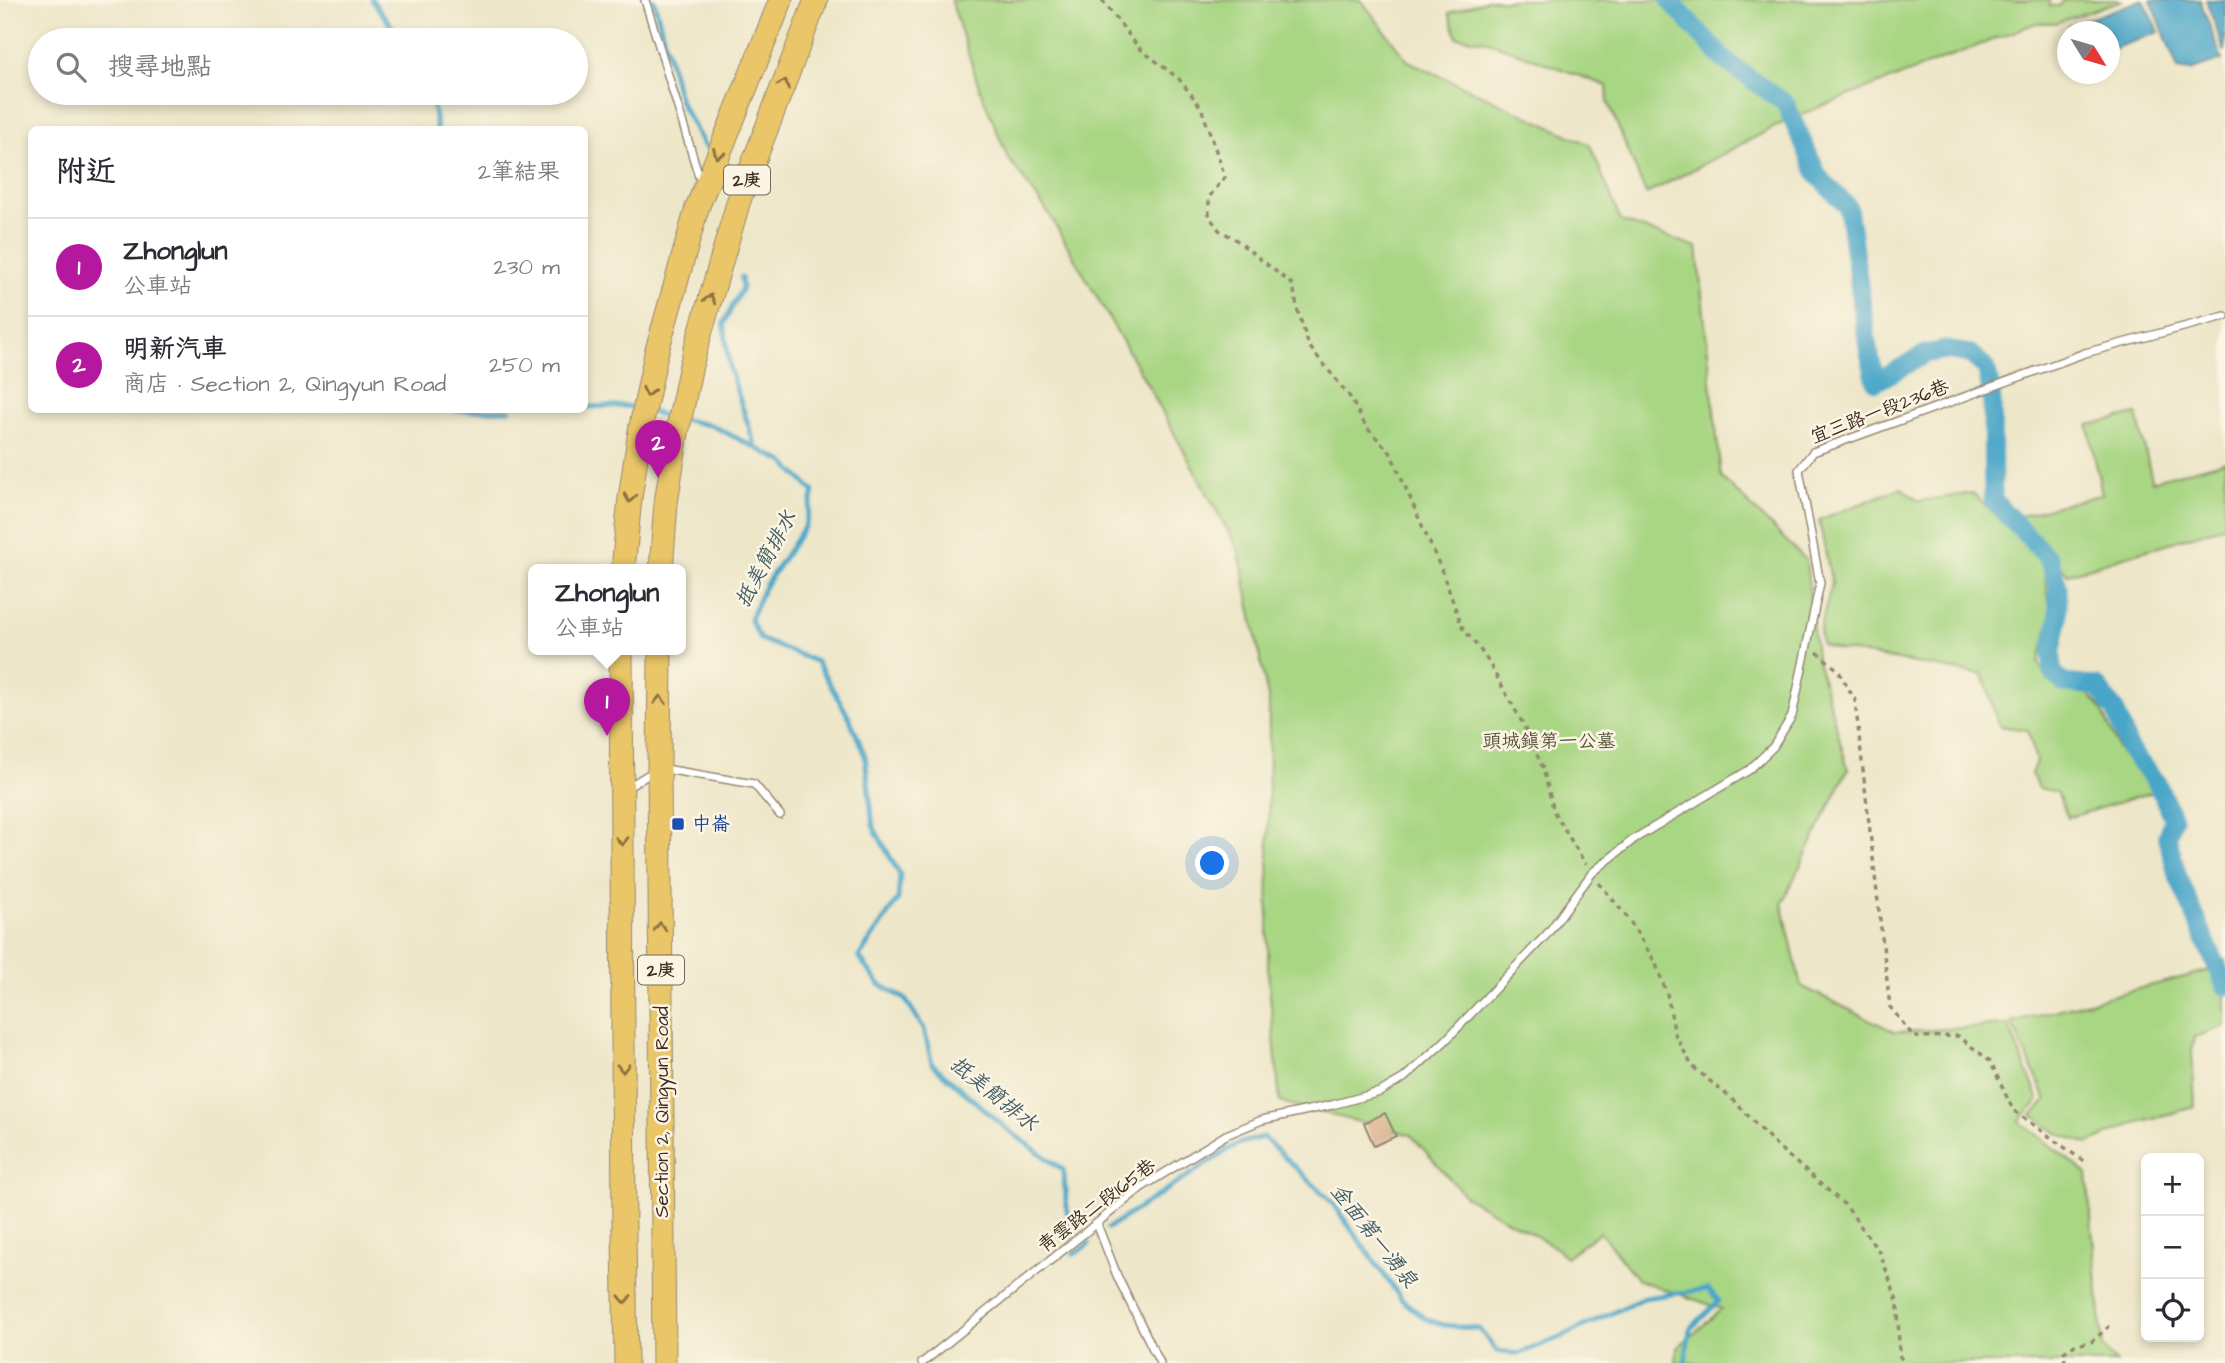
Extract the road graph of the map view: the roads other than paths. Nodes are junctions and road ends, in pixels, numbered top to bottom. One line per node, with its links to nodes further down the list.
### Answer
1 (645, 0): 4 (lane)
2 (781, 0): 4 (main road, 2庚, one-way to 4)
3 (816, 0): 7 (main road, 2庚, one-way to 3)
4 (703, 191): 6 (main road, 2庚, one-way to 6)
5 (2225, 316): 13 (lane, 宜三路一段236巷)
6 (624, 564)
7 (661, 564)
8 (621, 655): 11 (main road, Section 2, Qingyun Road / 2庚)
9 (660, 655): 10 (main road, Section 2, Qingyun Road / 2庚, one-way to 9)
10 (659, 768): 11 (lane); 12 (lane); 16 (main road, Section 2, Qingyun Road / 2庚, one-way to 10)
11 (622, 791): 15 (main road, Section 2, Qingyun Road / 2庚, one-way to 15)
12 (780, 815)
13 (1592, 873): 14 (lane, 青雲路二段165巷)
14 (1097, 1224): 17 (lane, 青雲路二段165巷); 18 (lane)
15 (626, 1363)
16 (664, 1363)
17 (922, 1363)
18 (1160, 1363)

